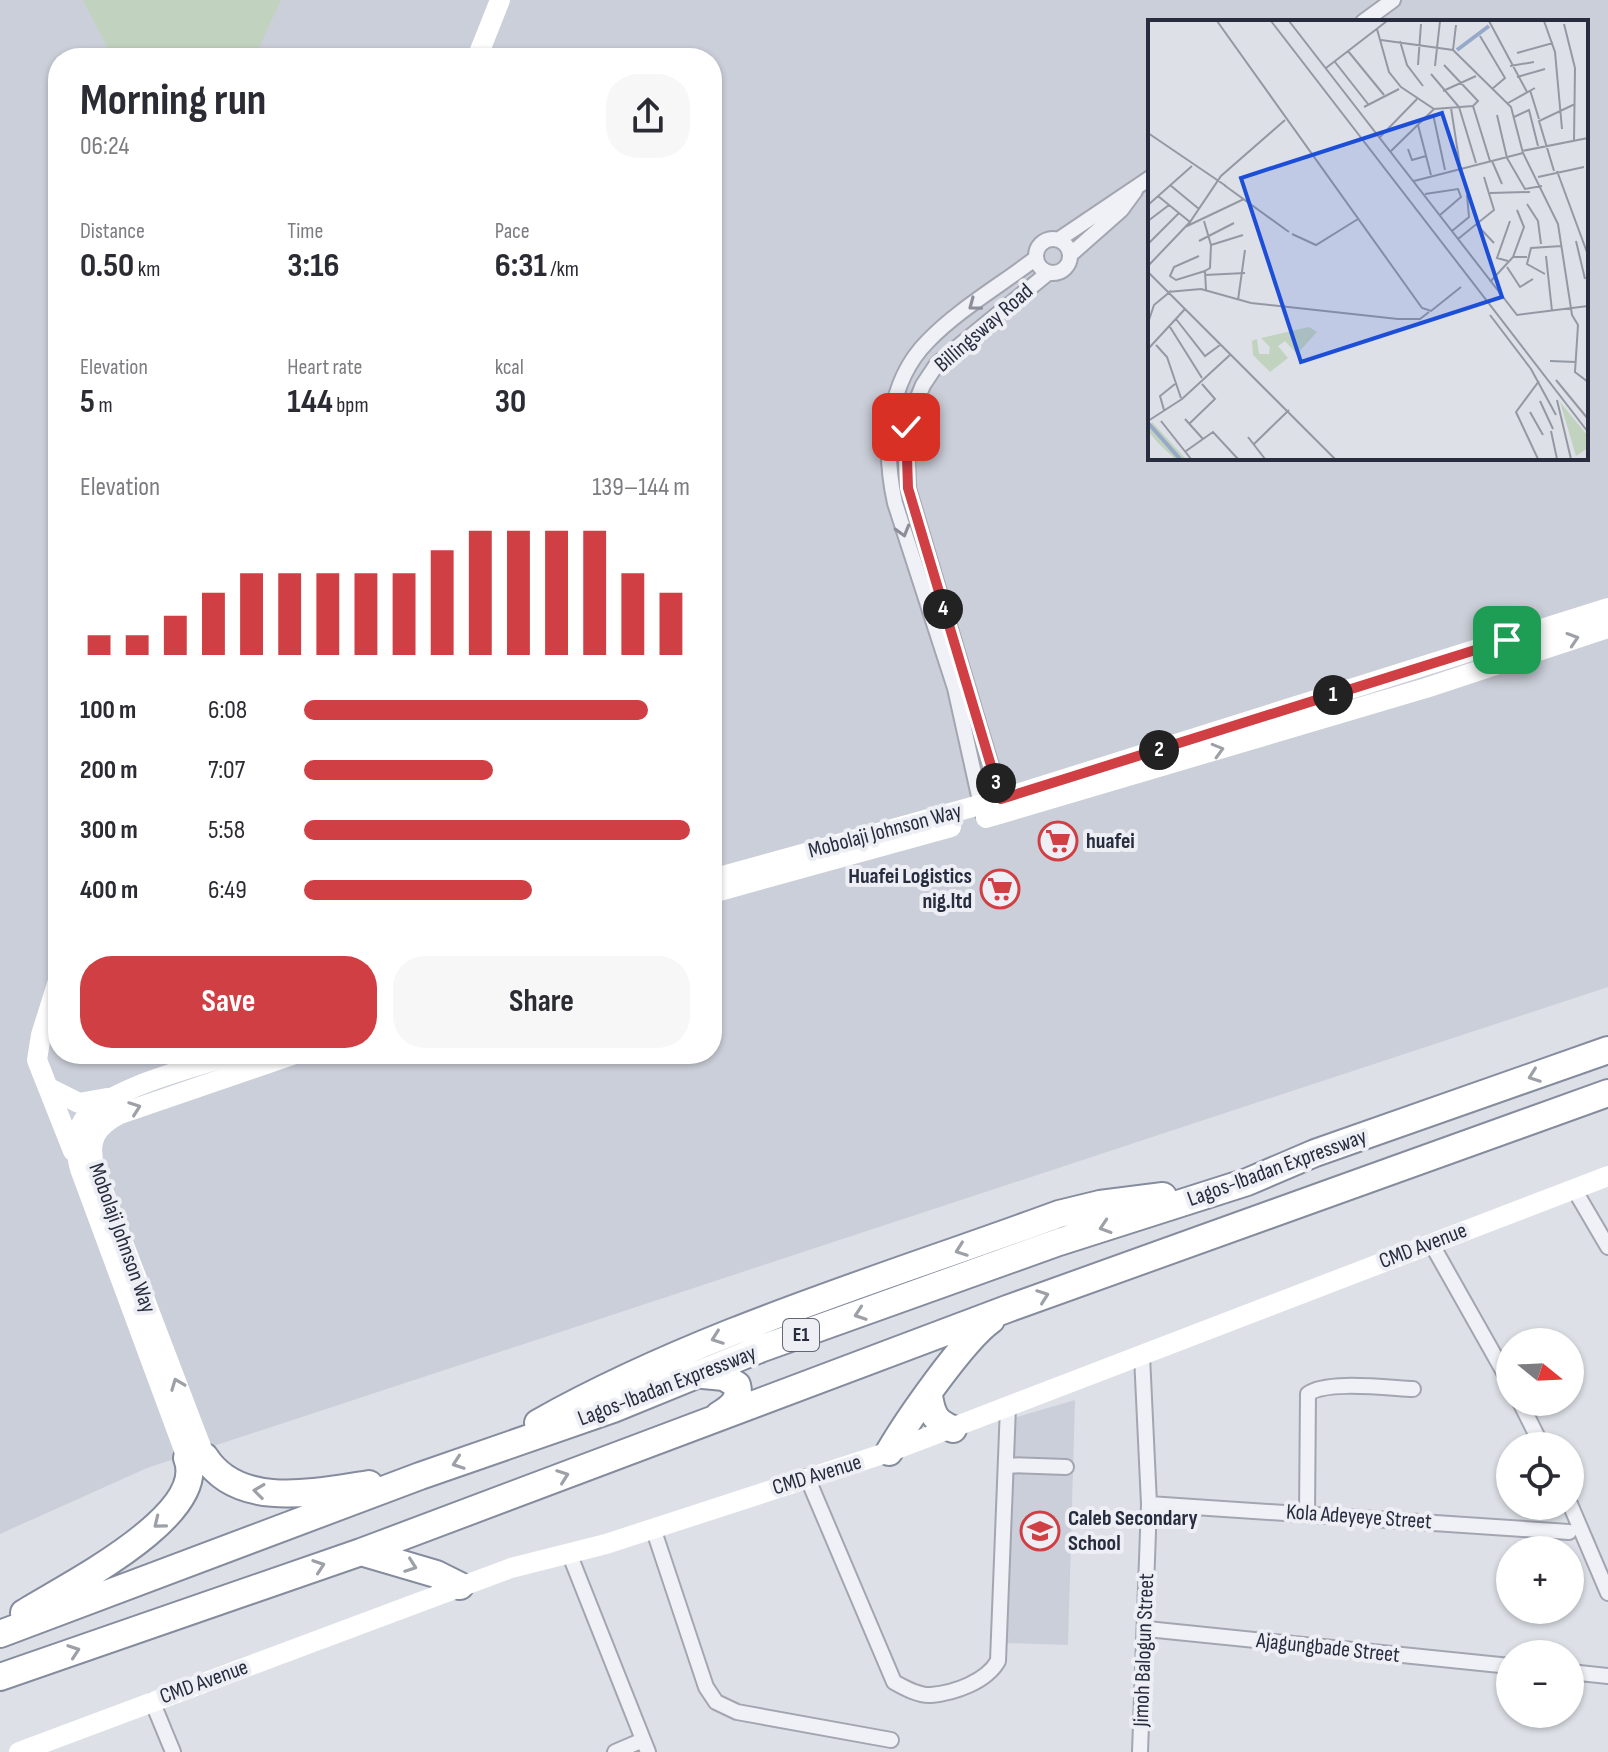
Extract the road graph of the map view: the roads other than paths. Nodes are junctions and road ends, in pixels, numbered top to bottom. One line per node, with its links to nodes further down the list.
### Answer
1 (500, 0): 4 (street)
2 (1393, 0): 3 (street)
3 (1366, 20)
4 (481, 48)
5 (1145, 181): 6 (street); 7 (street)
6 (1058, 240): 7 (street); 8 (street)
7 (1070, 255): 9 (street)
8 (1036, 258): 9 (street); 12 (street, Billingsway Road, one-way to 12)
9 (1048, 273): 12 (street, Billingsway Road)
10 (1608, 608): 12 (street, Mobolaji Johnson Way)
11 (1608, 628): 12 (street, Mobolaji Johnson Way, one-way to 11)
12 (992, 809): 13 (street, Mobolaji Johnson Way); 14 (street, Mobolaji Johnson Way)
13 (722, 876)
14 (722, 890)
15 (48, 1013): 19 (street)
16 (1608, 1050): 25 (highway, Lagos-Ibadan Expressway / E1, one-way to 25)
17 (206, 1064): 21 (street)
18 (266, 1064): 21 (street, one-way to 18)
19 (51, 1089): 21 (street); 22 (street)
20 (1608, 1093): 26 (highway, Lagos-Ibadan Expressway / E1)
21 (91, 1112): 22 (street, Mobolaji Johnson Way)
22 (79, 1146): 40 (street, Mobolaji Johnson Way, one-way to 22); 40 (street, Mobolaji Johnson Way)
23 (1608, 1176): 24 (street, CMD Avenue)
24 (1574, 1189): 27 (street, CMD Avenue); 28 (street)
25 (1208, 1194): 26 (highway); 32 (highway, Lagos-Ibadan Expressway / E1, one-way to 32); 38 (highway, one-way to 38)
26 (1233, 1228): 29 (highway, Lagos-Ibadan Expressway / E1, one-way to 26)
27 (1431, 1243): 30 (street, CMD Avenue); 31 (street)
28 (1608, 1247)
29 (1007, 1309): 34 (highway); 36 (highway, Lagos-Ibadan Expressway / E1)
30 (1142, 1356): 35 (street, CMD Avenue); 45 (street, Jimoh Balogun Street)
31 (1496, 1358)
32 (703, 1375): 36 (highway); 38 (highway, Lagos-Ibadan Expressway / E1)
33 (1413, 1389): 46 (street)
34 (929, 1396): 37 (highway); 39 (highway)
35 (1008, 1407): 37 (street, CMD Avenue); 41 (street)
36 (701, 1425): 50 (highway, Lagos-Ibadan Expressway / E1, one-way to 36)
37 (953, 1429): 39 (street, CMD Avenue)
38 (508, 1445): 43 (highway, Lagos-Ibadan Expressway / E1, one-way to 43)
39 (889, 1452): 44 (street, CMD Avenue)
40 (196, 1457): 43 (highway, one-way to 40); 54 (highway, one-way to 54)
41 (1006, 1465): 42 (street); 44 (street)
42 (1066, 1467)
43 (420, 1476): 56 (highway, Lagos-Ibadan Expressway / E1)
44 (807, 1477): 48 (street, CMD Avenue)
45 (1149, 1504): 46 (street, Kola Adeyeye Street); 55 (street, Jimoh Balogun Street)
46 (1307, 1513): 49 (street, Kola Adeyeye Street)
47 (1577, 1520): 53 (street)
48 (653, 1528): 51 (street, CMD Avenue); 62 (street)
49 (1569, 1532)
50 (361, 1552): 52 (highway, one-way to 52); 60 (highway, Lagos-Ibadan Expressway / E1, one-way to 50)
51 (569, 1553): 52 (street, CMD Avenue); 63 (street)
52 (460, 1586): 61 (street, CMD Avenue)
53 (1608, 1593)
54 (0, 1627)
55 (1147, 1629): 57 (street, Ajagungbade Street); 67 (street, Jimoh Balogun Street)
56 (0, 1634)
57 (1496, 1665)
58 (1584, 1673): 59 (street)
59 (1608, 1676)
60 (0, 1677)
61 (152, 1701): 64 (street, CMD Avenue); 65 (street)
62 (891, 1740)
63 (646, 1746): 66 (street)
64 (19, 1752)
65 (173, 1752)
66 (615, 1752)
67 (1140, 1752)

